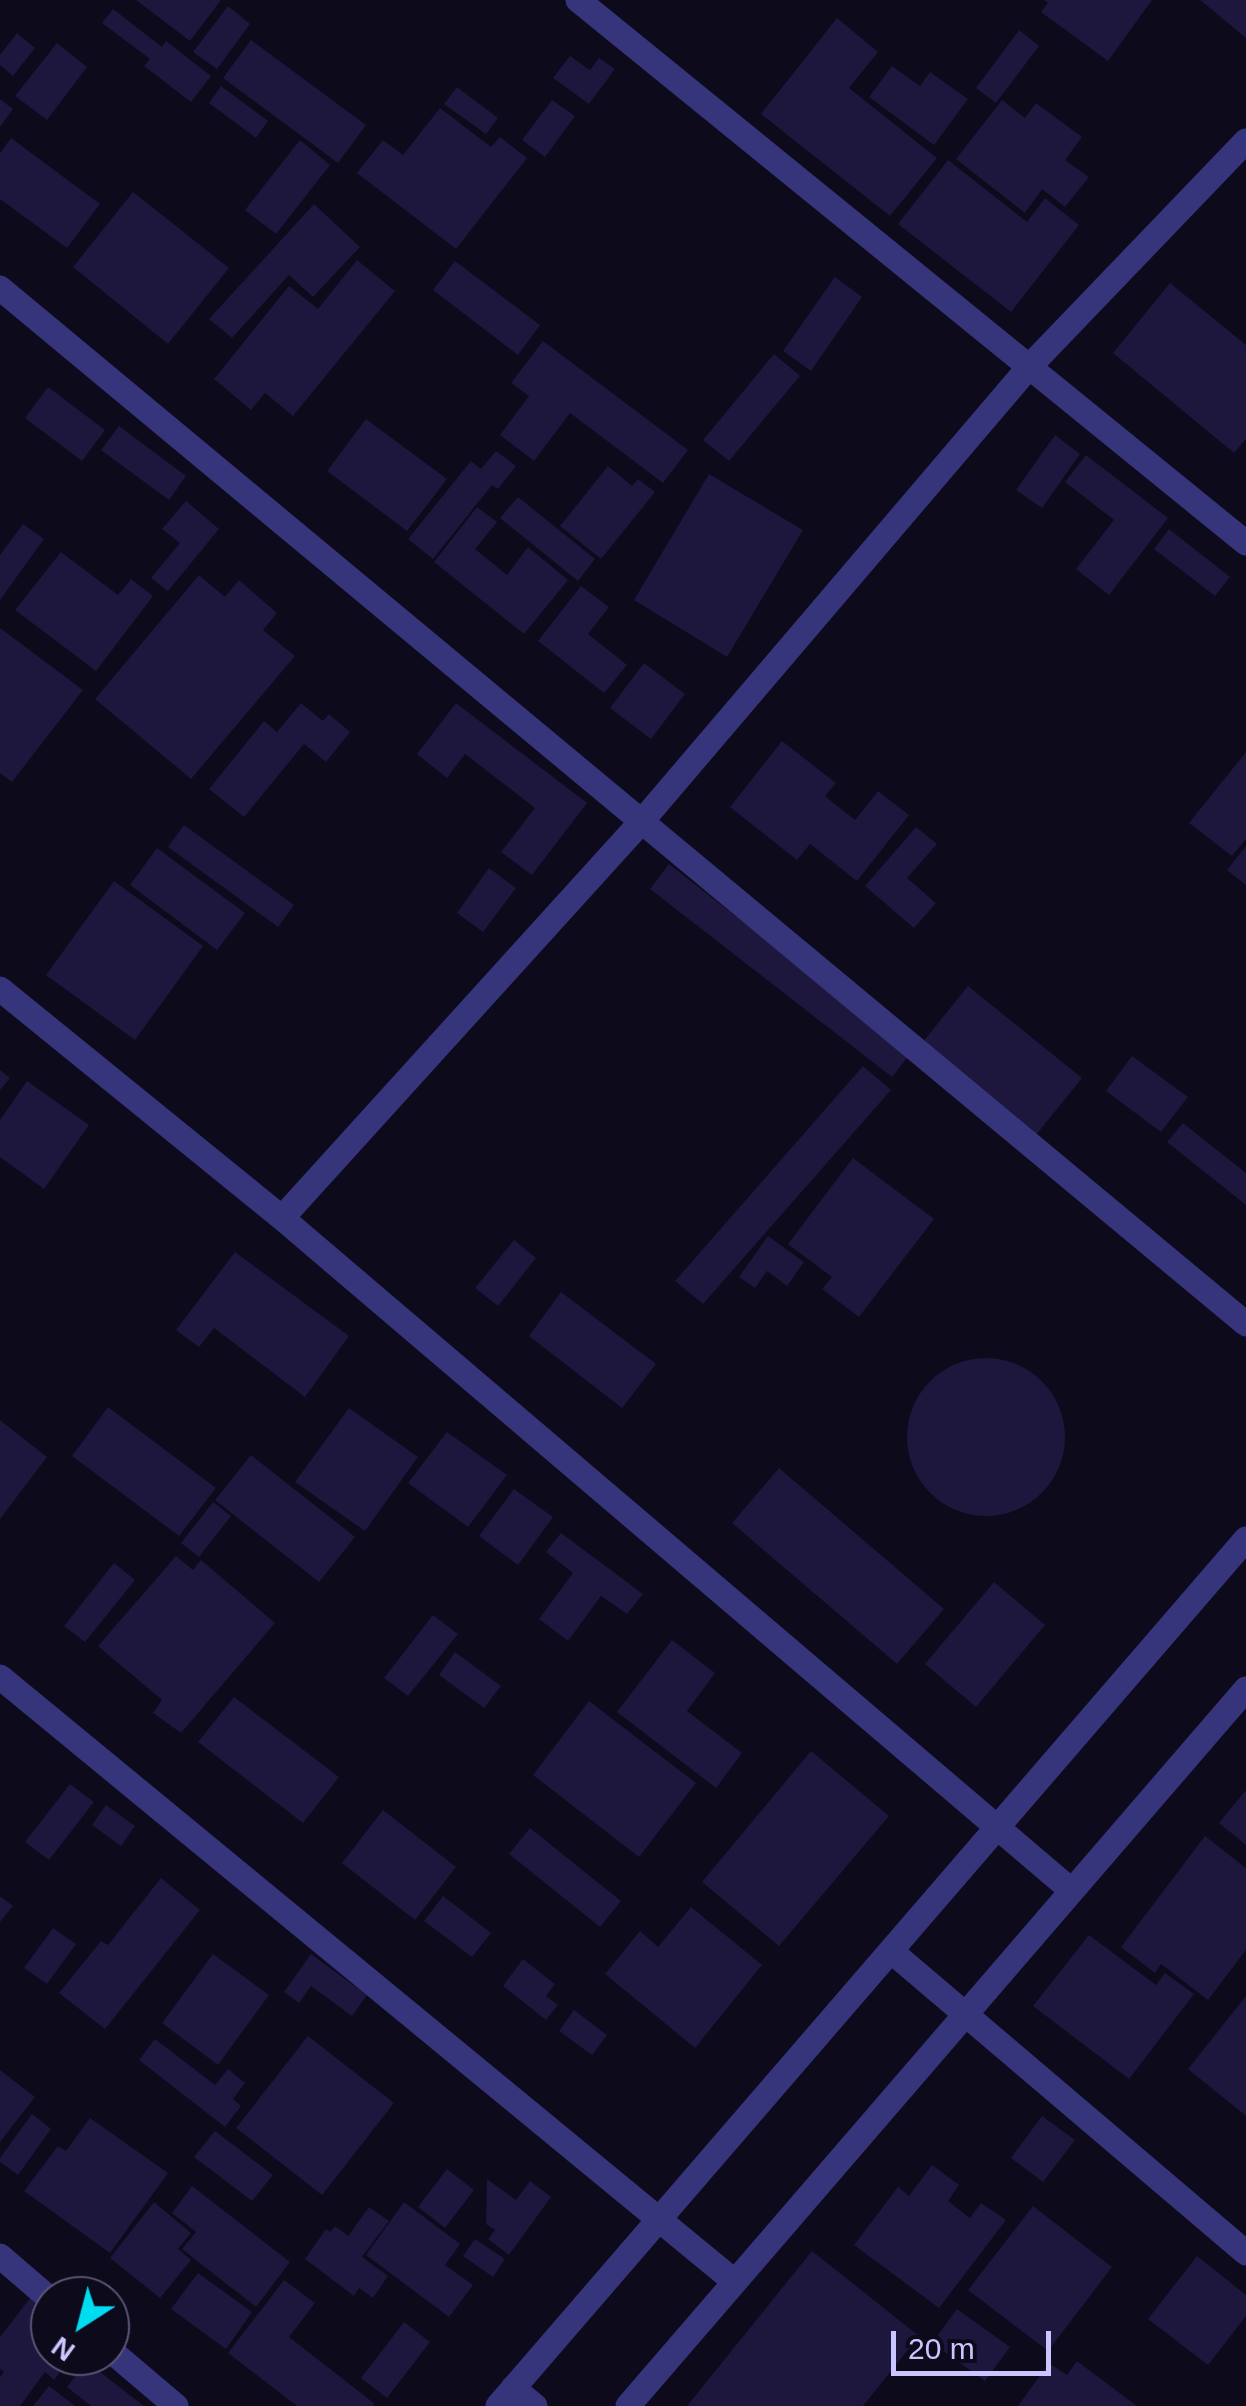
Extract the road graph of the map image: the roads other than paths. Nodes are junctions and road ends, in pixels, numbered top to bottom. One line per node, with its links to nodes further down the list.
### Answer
1 (578, 0): 4 (street)
2 (1246, 141): 4 (street)
3 (0, 288): 6 (street)
4 (1030, 367): 5 (street); 6 (street)
5 (1246, 543)
6 (643, 820): 8 (street); 9 (street)
7 (0, 988): 8 (street)
8 (282, 1218): 13 (street)
9 (1246, 1324)
10 (1246, 1540): 13 (street)
11 (0, 1677): 17 (street)
12 (1246, 1689): 14 (street)
13 (997, 1828): 14 (street); 15 (street)
14 (1072, 1891): 16 (street)
15 (891, 1951): 16 (street); 17 (street)
16 (966, 2014): 18 (street); 21 (street)
17 (659, 2219): 21 (street); 23 (street)
18 (1246, 2253)
19 (0, 2256): 20 (street)
20 (30, 2281)
21 (735, 2282): 26 (street)
22 (130, 2367): 24 (street)
23 (506, 2397): 25 (street)
24 (176, 2406)
25 (535, 2406)
26 (628, 2406)

